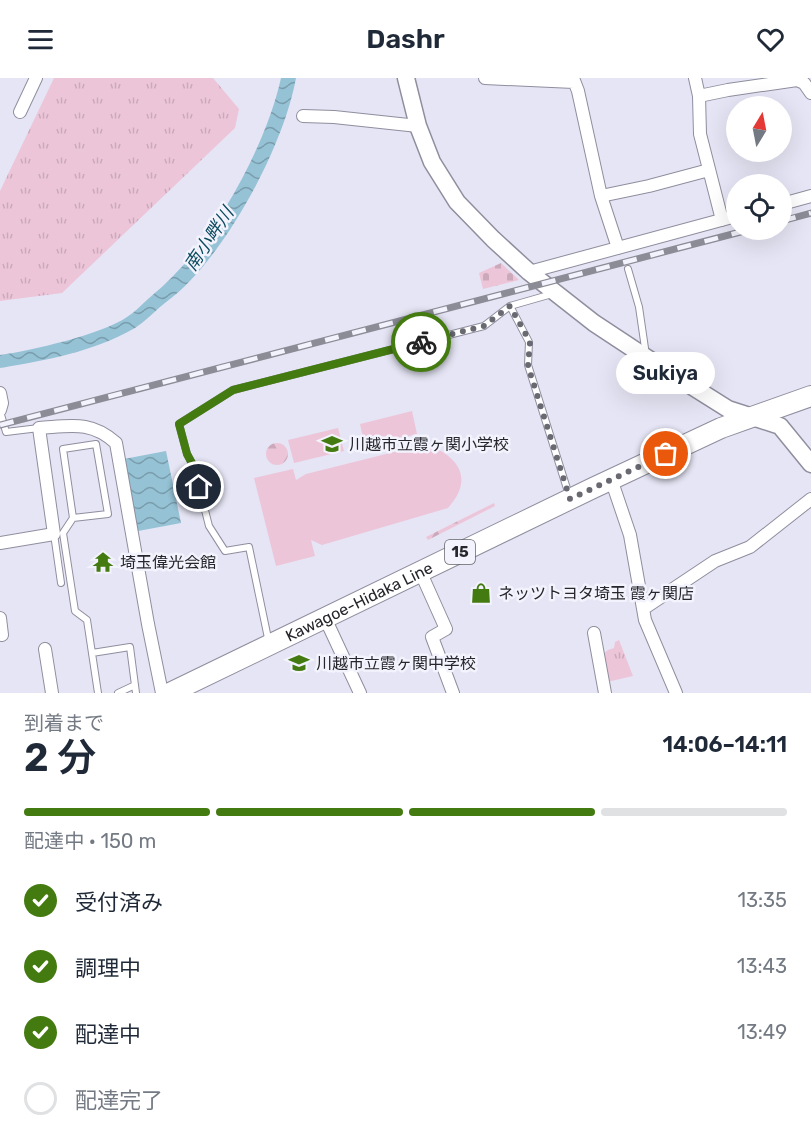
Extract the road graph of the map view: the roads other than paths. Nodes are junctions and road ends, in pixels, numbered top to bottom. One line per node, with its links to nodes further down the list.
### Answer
1 (36, 78): 8 (street)
2 (406, 78): 10 (street)
3 (485, 78): 5 (street)
4 (695, 78): 7 (street)
5 (573, 80): 12 (street)
6 (811, 93): 7 (street)
7 (699, 96): 11 (street)
8 (20, 112)
9 (303, 117): 10 (street)
10 (418, 126): 19 (street)
11 (709, 170): 12 (street); 16 (street)
12 (601, 196): 17 (street)
13 (811, 196): 14 (street)
14 (792, 201)
15 (726, 219): 16 (street)
16 (722, 220): 17 (street)
17 (618, 248): 19 (street)
18 (628, 270): 22 (lane)
19 (529, 272): 20 (street)
20 (556, 293): 21 (lane); 22 (street)
21 (510, 306): 30 (lane); 42 (lane)
22 (647, 358): 26 (street)
23 (0, 393): 25 (street)
24 (811, 396): 26 (main road, Kawagoe-Hidaka Line / 15)
25 (0, 411): 27 (lane)
26 (753, 417): 28 (street); 29 (main road, Kawagoe-Hidaka Line / 15)
27 (39, 428): 33 (street); 50 (street)
28 (811, 464)
29 (611, 480): 30 (main road, Kawagoe-Hidaka Line / 15); 37 (street)
30 (570, 499): 35 (main road, Kawagoe-Hidaka Line / 15)
31 (811, 499): 37 (street)
32 (73, 518): 32 (lane); 44 (lane)
33 (54, 534): 34 (street); 36 (lane)
34 (0, 543)
35 (420, 572): 39 (main road, Kawagoe-Hidaka Line / 15); 53 (street)
36 (61, 583)
37 (643, 609): 55 (street)
38 (0, 618): 41 (street)
39 (325, 618): 42 (main road, Kawagoe-Hidaka Line / 15); 52 (street)
40 (594, 633): 54 (street)
41 (2, 635)
42 (270, 645): 51 (main road, Kawagoe-Hidaka Line / 15)
43 (45, 649): 46 (street)
44 (92, 653): 45 (lane); 47 (lane)
45 (135, 685): 48 (lane); 49 (lane)
46 (52, 693)
47 (98, 693)
48 (118, 693)
49 (136, 693)
50 (162, 693)
51 (170, 693)
52 (360, 693)
53 (453, 693)
54 (605, 693)
55 (676, 693)

